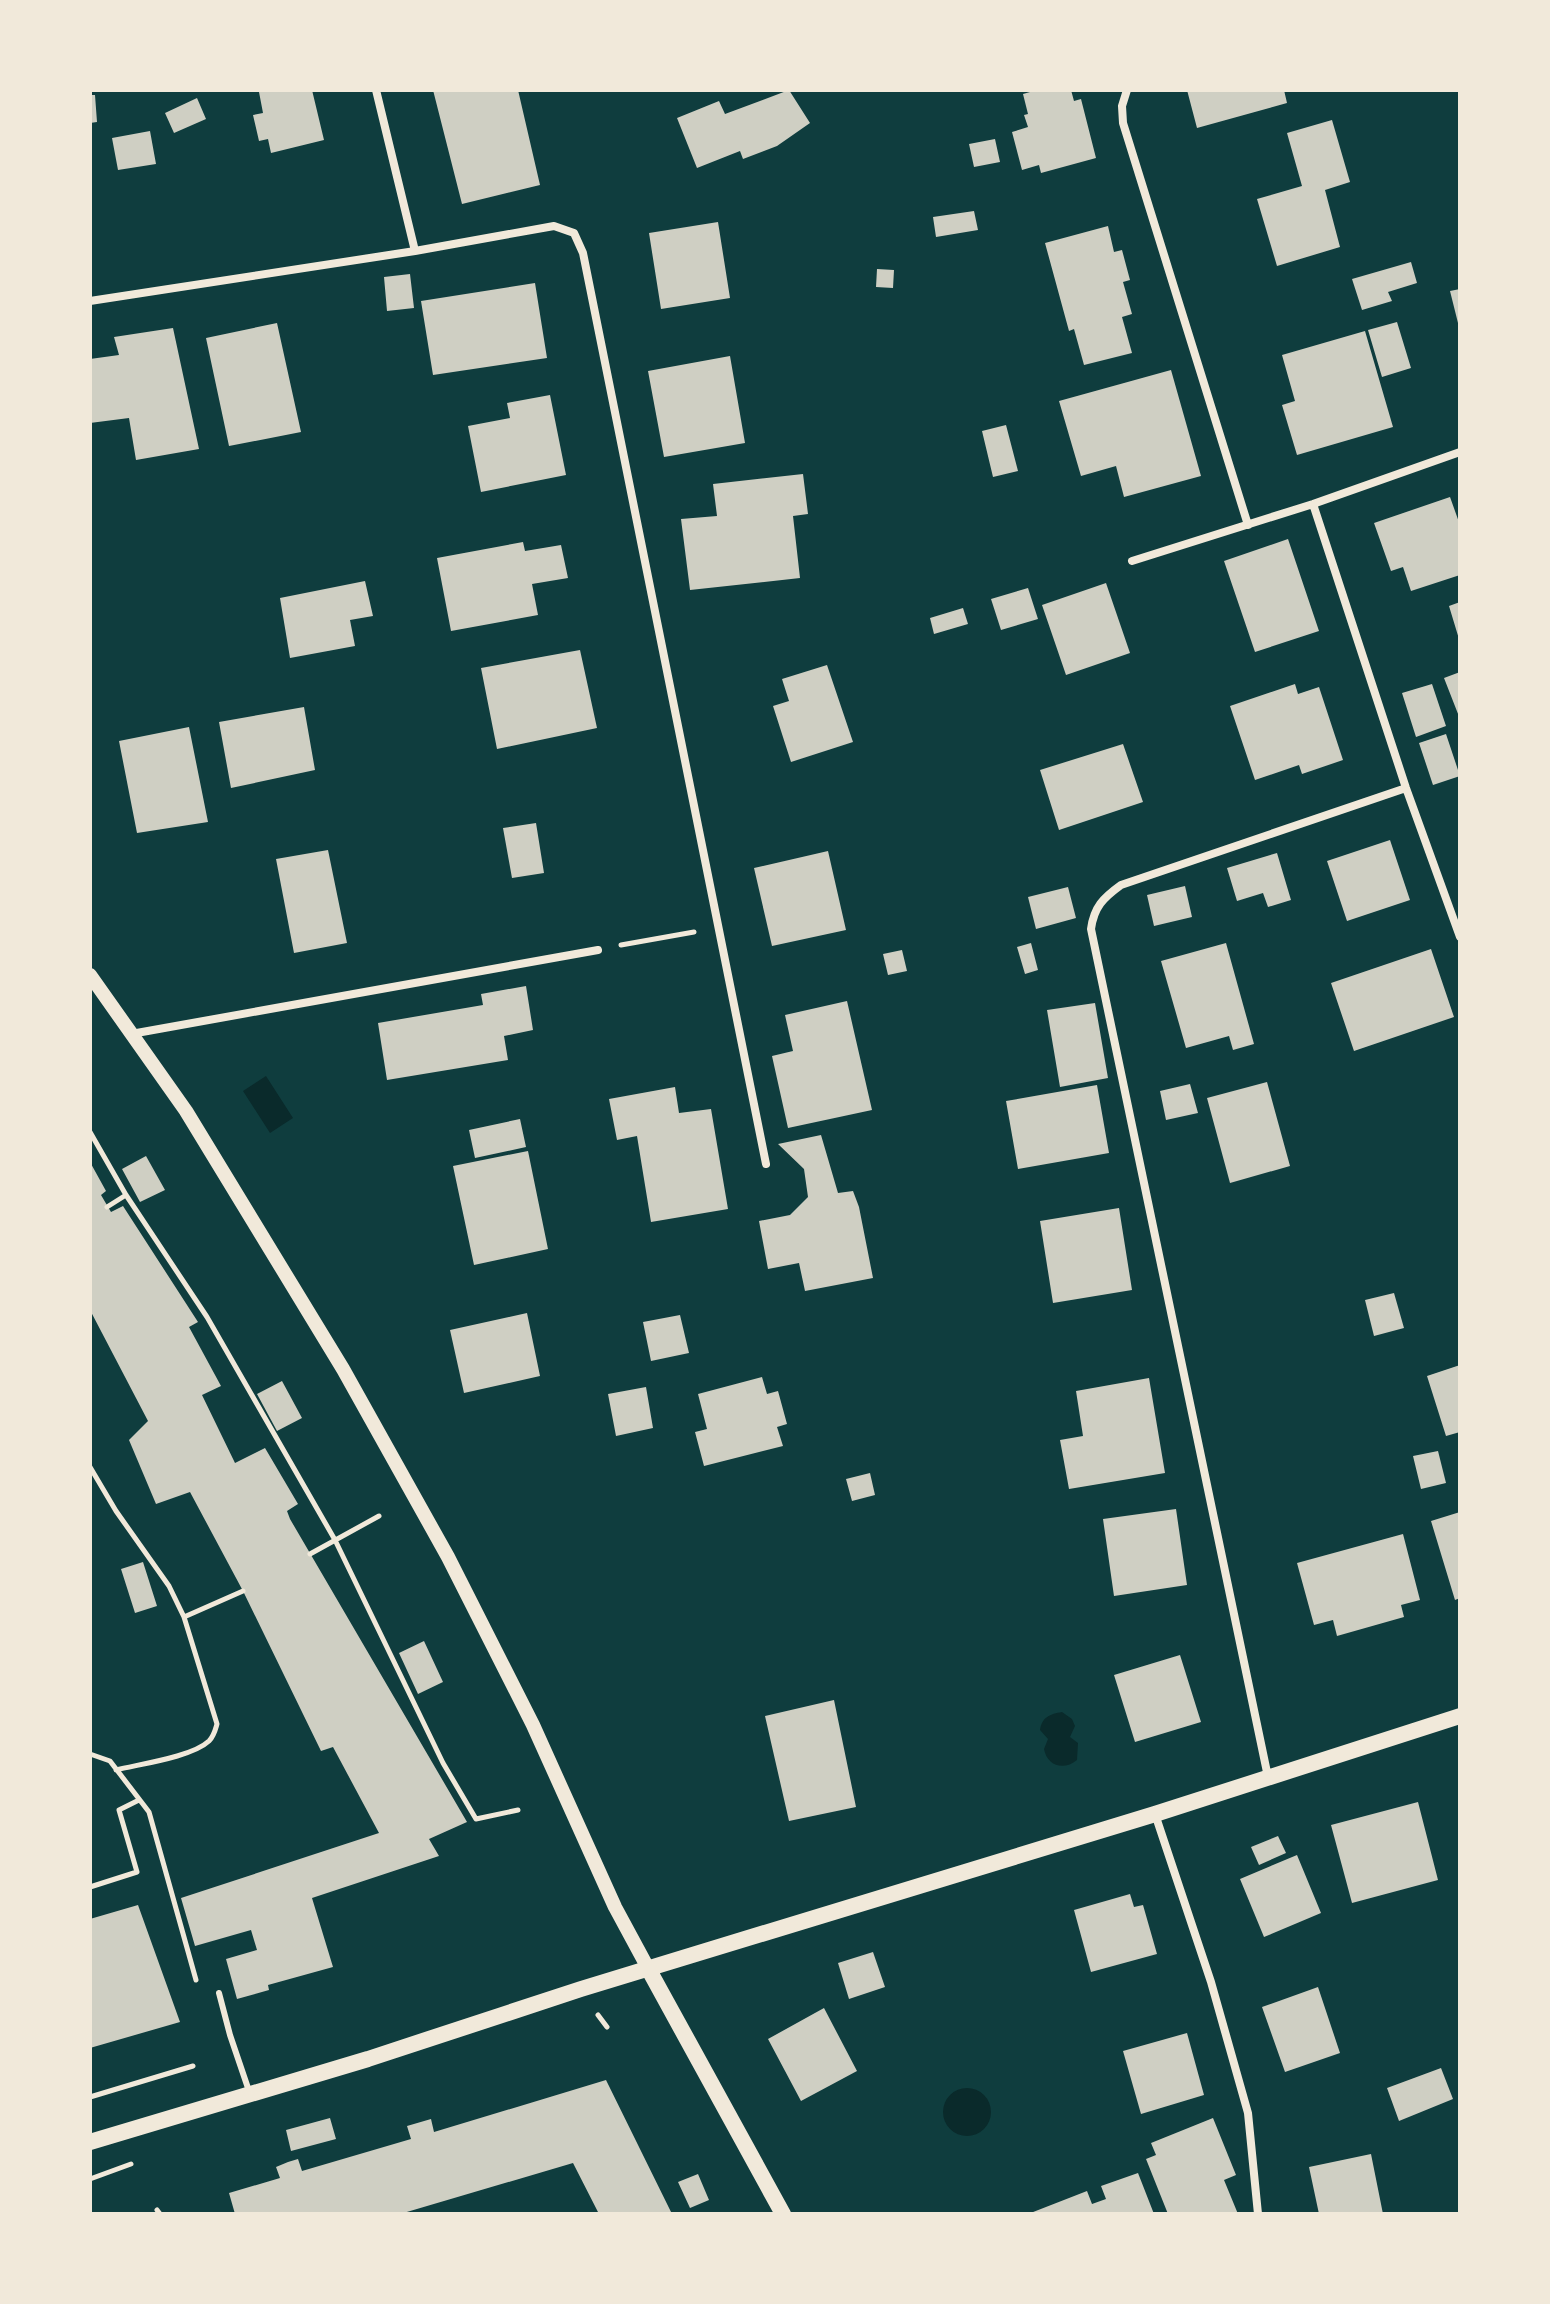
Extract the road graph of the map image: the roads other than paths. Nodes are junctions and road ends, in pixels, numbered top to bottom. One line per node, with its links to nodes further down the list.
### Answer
1 (376, 90): 3 (street)
2 (1127, 90): 7 (street)
3 (415, 251): 4 (street); 14 (street)
4 (90, 301)
5 (1460, 452): 6 (street)
6 (1313, 504): 7 (street); 9 (street)
7 (1248, 525): 8 (street)
8 (1132, 561)
9 (1406, 788): 10 (street); 16 (street)
10 (1460, 937)
11 (598, 950): 13 (street)
12 (90, 975): 13 (street)
13 (130, 1034): 18 (street)
14 (766, 1164)
15 (1460, 1716): 16 (main road)
16 (1268, 1778): 17 (main road)
17 (1155, 1814): 18 (main road); 23 (street)
18 (649, 1970): 20 (main road); 22 (main road)
19 (219, 1993): 20 (lane)
20 (250, 2094): 21 (main road)
21 (90, 2142)
22 (783, 2214)
23 (1258, 2214)

